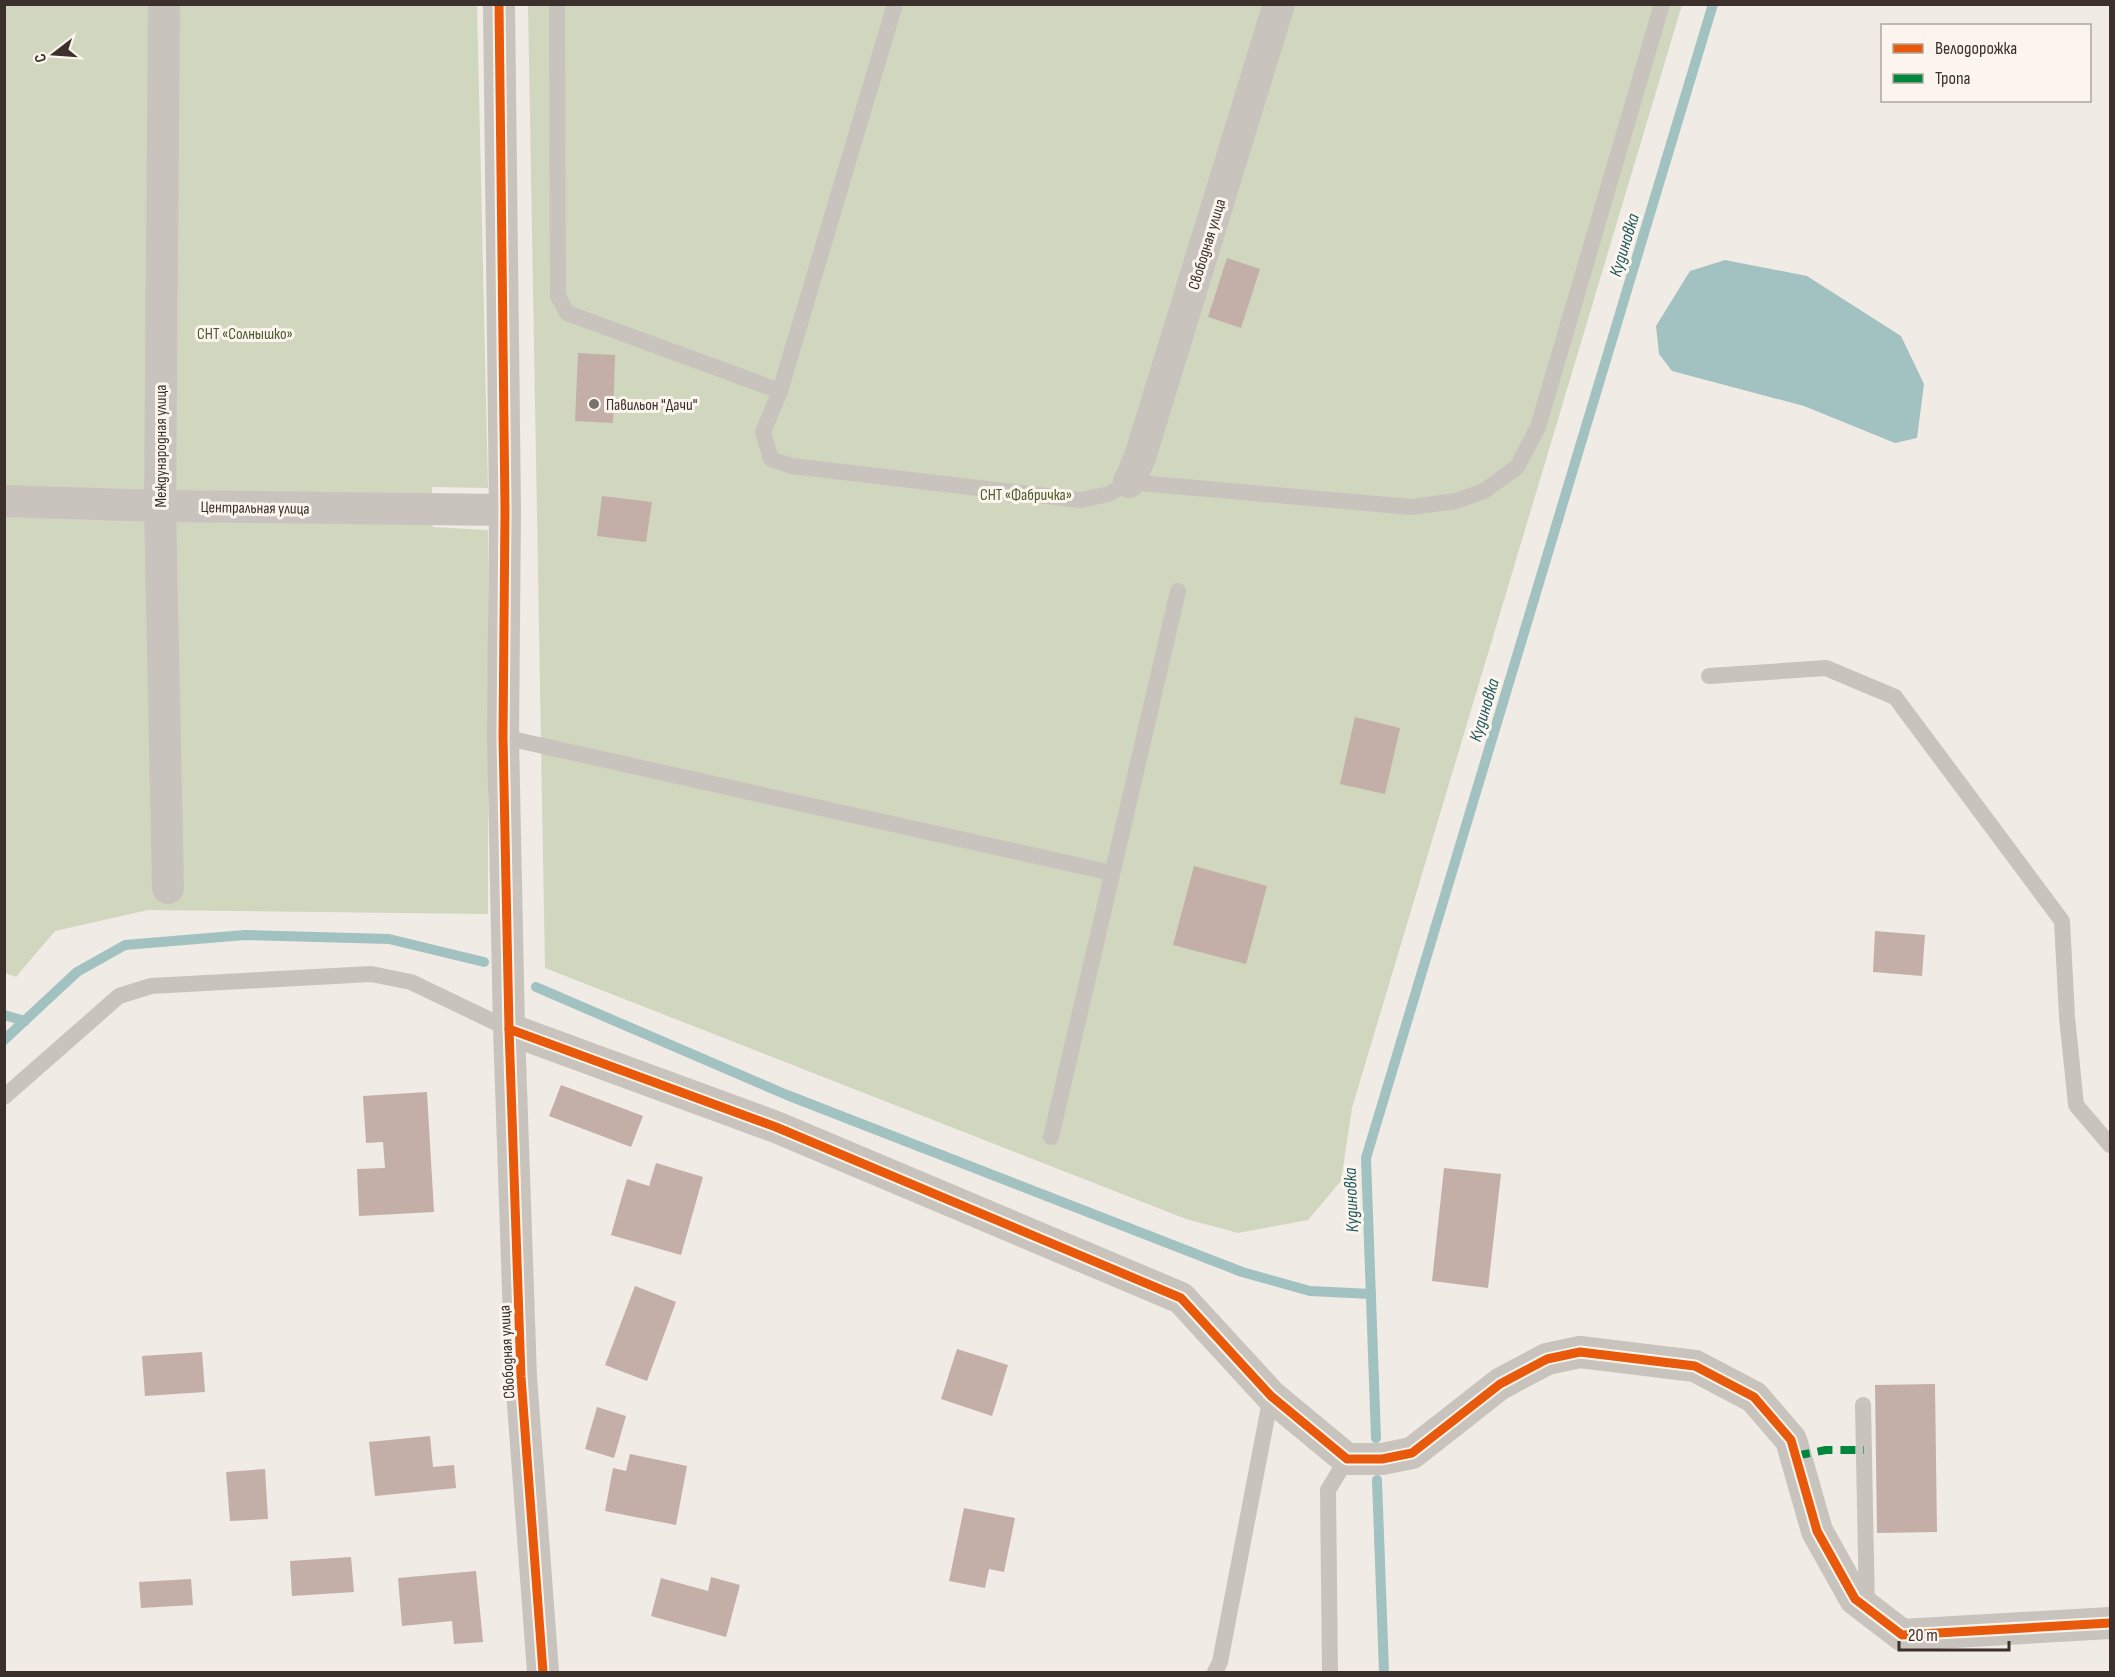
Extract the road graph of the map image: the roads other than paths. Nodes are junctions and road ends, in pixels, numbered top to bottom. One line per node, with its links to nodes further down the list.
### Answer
1 (164, 4): 10 (street, Международная улица)
2 (499, 4): 11 (street, Свободная улица)
3 (557, 4): 7 (lane)
4 (895, 4): 7 (lane)
5 (1279, 4): 8 (street, Свободная улица)
6 (1662, 4): 8 (lane)
7 (780, 391): 8 (lane)
8 (1129, 482)
9 (4, 501): 10 (street, Центральная улица)
10 (160, 506): 11 (street, Центральная улица); 16 (street, Международная улица)
11 (505, 510): 14 (street, Свободная улица)
12 (1178, 591): 15 (lane)
13 (1709, 676): 20 (lane)
14 (503, 737): 15 (lane); 17 (street, Свободная улица)
15 (1112, 873): 19 (lane)
16 (168, 888)
17 (509, 1029): 18 (lane); 21 (street); 26 (street, Свободная улица)
18 (4, 1098)
19 (1051, 1137)
20 (2110, 1145)
21 (1271, 1396): 23 (street); 27 (lane)
22 (1863, 1405): 24 (lane)
23 (1347, 1459): 24 (street); 28 (lane)
24 (1867, 1608): 25 (street)
25 (2110, 1623)
26 (543, 1672)
27 (1215, 1672)
28 (1330, 1672)

